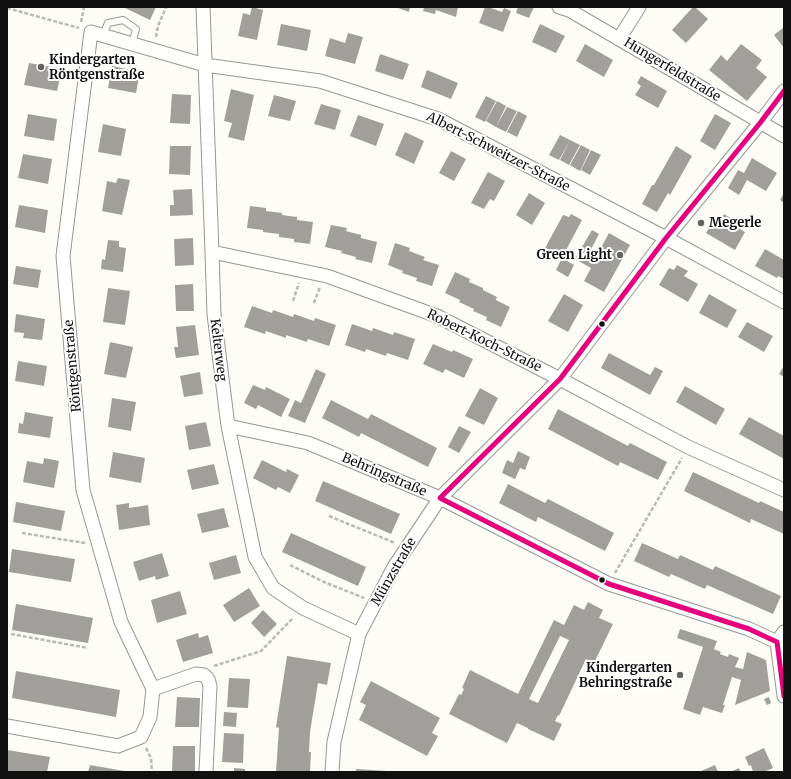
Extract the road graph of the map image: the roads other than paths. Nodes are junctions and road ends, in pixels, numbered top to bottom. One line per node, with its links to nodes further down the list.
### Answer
1 (203, 7): 7 (street, Kelterweg)
2 (559, 7): 5 (street, Hungerfeldstraße)
3 (639, 7): 5 (street)
4 (91, 32): 6 (street, Albert-Schweitzer-Straße); 6 (lane); 20 (street, Röntgenstraße)
5 (620, 39): 9 (street, Hungerfeldstraße)
6 (132, 44): 7 (street, Albert-Schweitzer-Straße)
7 (204, 65): 11 (street, Albert-Schweitzer-Straße); 12 (street, Kelterweg)
8 (784, 91): 9 (street, Münzstraße)
9 (760, 123): 10 (street, Hungerfeldstraße); 11 (street, Münzstraße)
10 (784, 136)
11 (666, 238): 13 (street, Albert-Schweitzer-Straße); 14 (street, Münzstraße)
12 (212, 252): 14 (street, Robert-Koch-Straße); 15 (street, Kelterweg)
13 (784, 302)
14 (560, 379): 16 (street, Robert-Koch-Straße); 17 (street, Münzstraße)
15 (228, 426): 17 (street, Behringstraße); 18 (street, Kelterweg)
16 (784, 490)
17 (440, 498): 18 (street, Münzstraße); 19 (street, Behringstraße)
18 (359, 634): 24 (street, Münzstraße)
19 (781, 637): 21 (street)
20 (153, 689): 22 (street); 23 (street)
21 (784, 696)
22 (7, 726)
23 (206, 772)
24 (332, 772)

